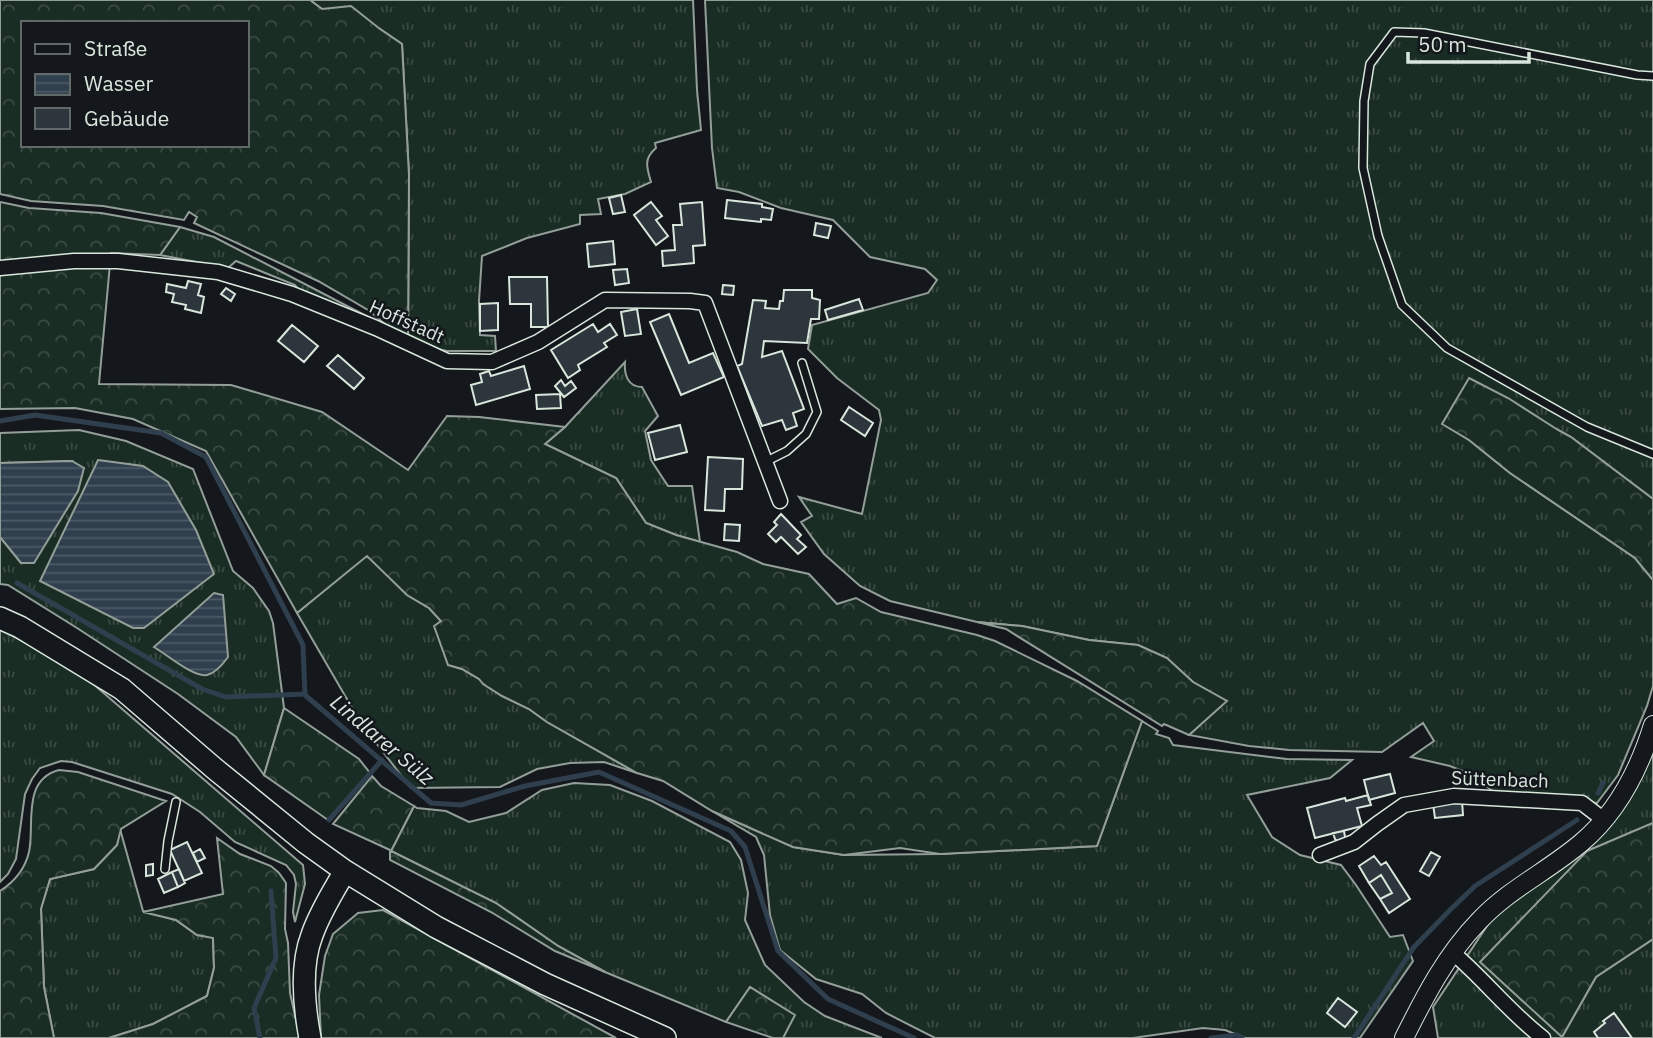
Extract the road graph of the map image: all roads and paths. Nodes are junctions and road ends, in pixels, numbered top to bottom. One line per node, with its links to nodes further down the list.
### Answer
1 (1653, 76): 4 (lane)
2 (0, 268): 5 (street, Hoffstadt)
3 (802, 363): 5 (lane)
4 (1653, 454)
5 (765, 461): 6 (street, Hoffstadt)
6 (780, 501)
7 (0, 618): 13 (main road)
8 (1653, 725): 10 (street)
9 (176, 802): 12 (lane)
10 (1604, 820): 11 (street, Süttenbach); 14 (street)
11 (1320, 855)
12 (165, 869)
13 (345, 871): 15 (main road); 16 (main road)
14 (1452, 952): 17 (street); 18 (street)
15 (310, 1038)
16 (665, 1038)
17 (1404, 1038)
18 (1543, 1038)

